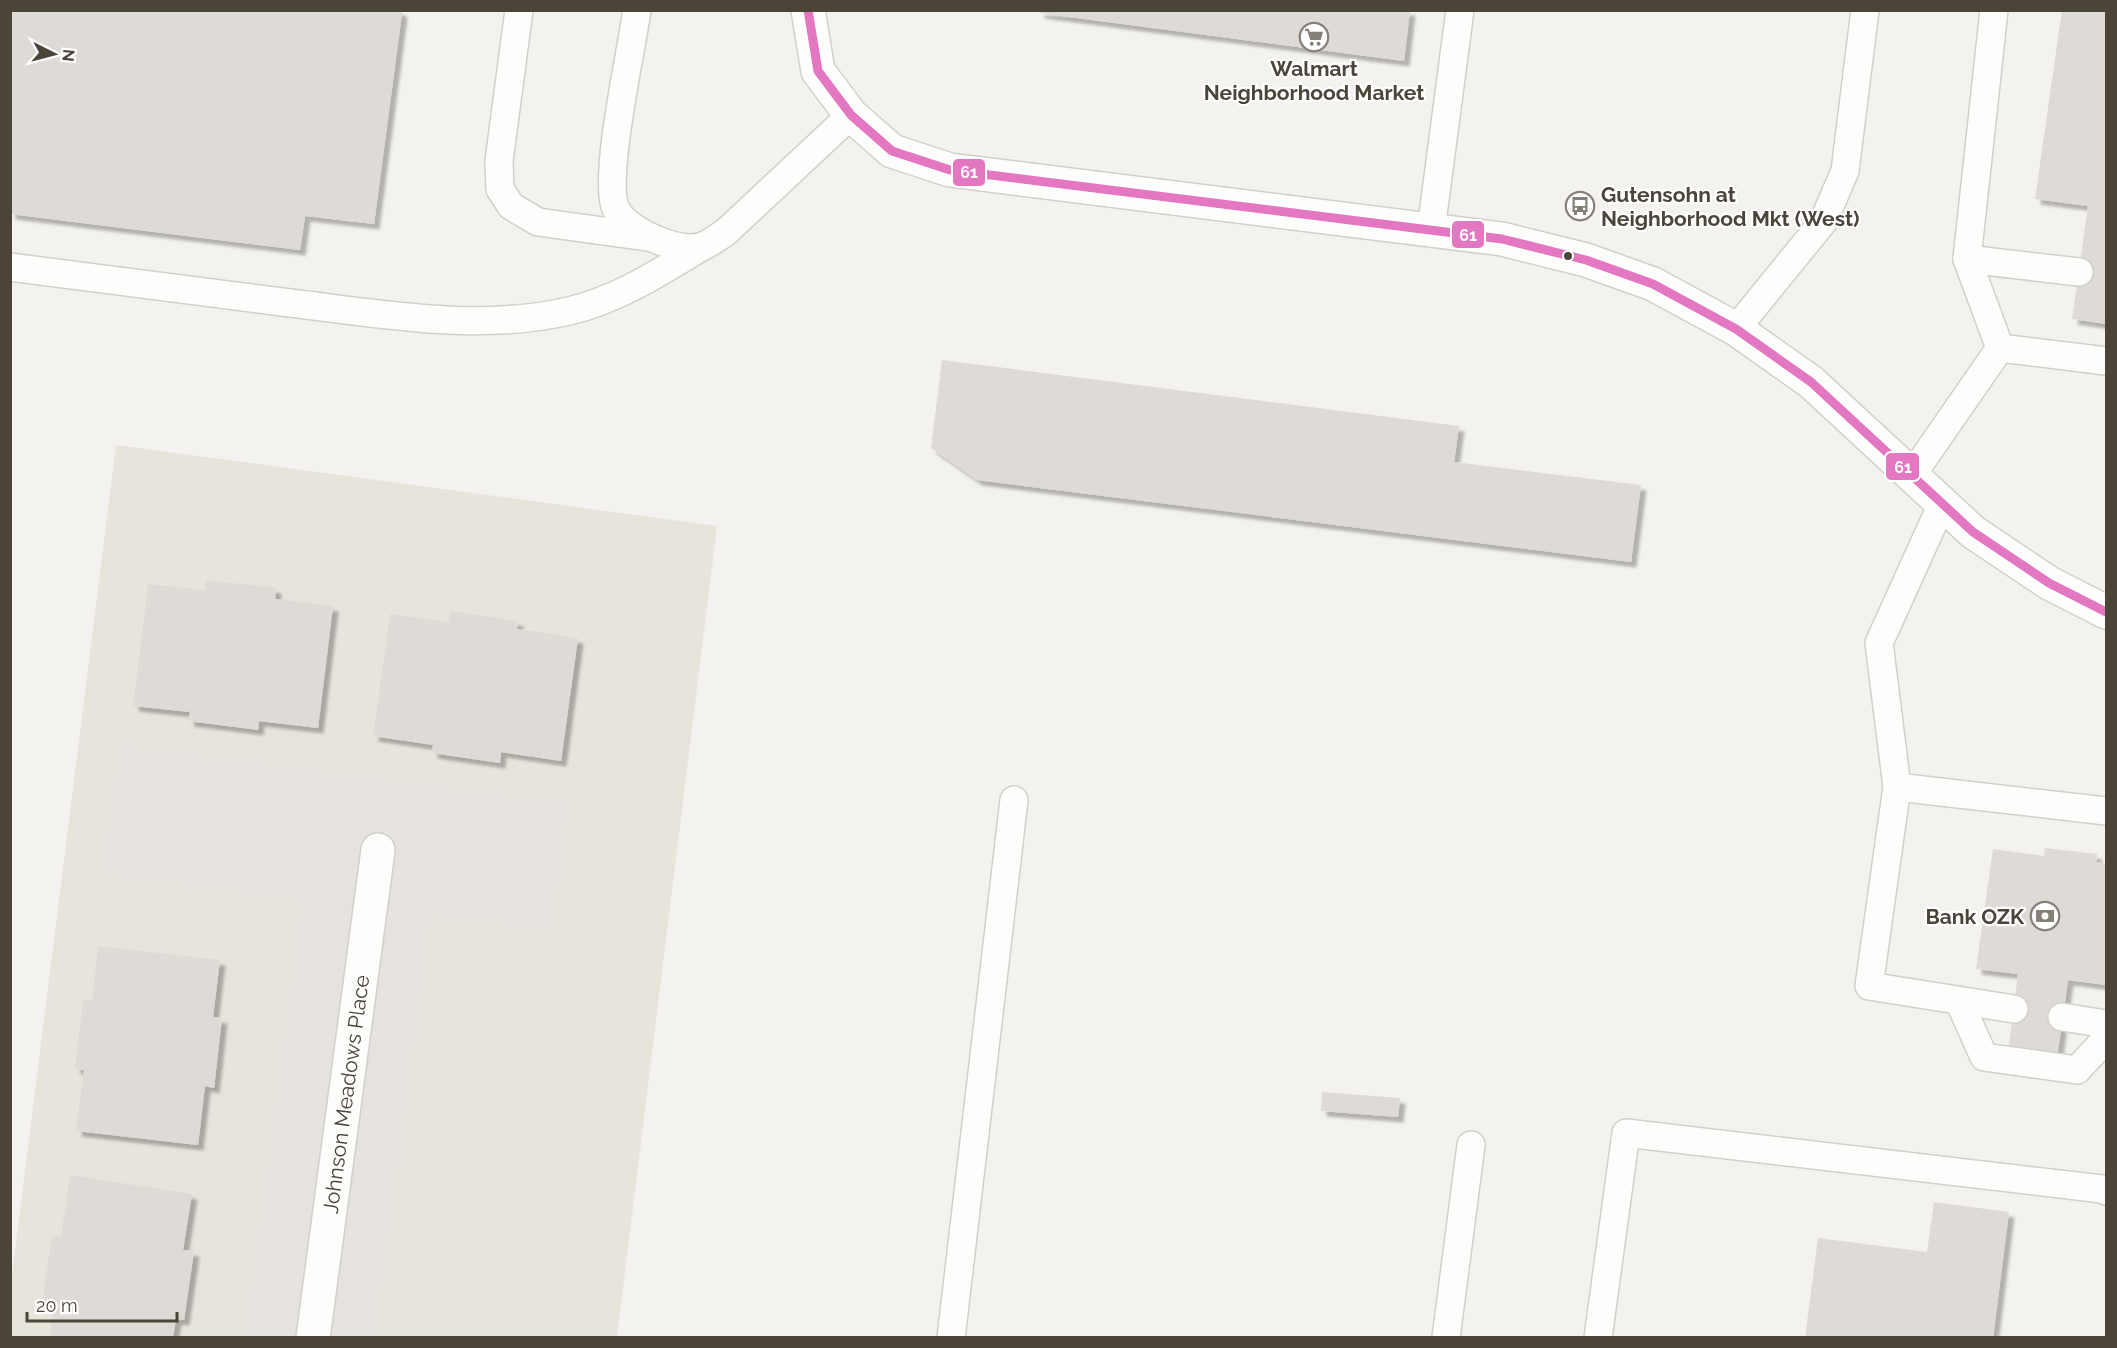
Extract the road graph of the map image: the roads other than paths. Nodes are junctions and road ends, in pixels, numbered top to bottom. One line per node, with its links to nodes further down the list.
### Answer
1 (519, 10): 9 (lane)
2 (637, 10): 9 (lane)
3 (808, 10): 7 (street)
4 (1460, 10): 8 (lane)
5 (1865, 10): 14 (lane)
6 (1994, 10): 11 (lane)
7 (851, 116): 8 (street); 10 (lane)
8 (1431, 230): 14 (street)
9 (648, 237): 10 (lane)
10 (703, 246): 12 (lane)
11 (1967, 259): 13 (lane); 15 (lane)
12 (10, 267)
13 (2079, 272)
14 (1736, 329): 17 (street)
15 (2000, 348): 16 (lane); 17 (lane)
16 (2106, 361)
17 (1912, 475): 18 (street)
18 (1942, 504): 19 (street); 20 (lane)
19 (2106, 612)
20 (1897, 787): 22 (lane); 24 (lane)
21 (1014, 800): 32 (lane)
22 (2106, 811)
23 (378, 850): 31 (street, Johnson Meadows Place)
24 (1959, 1001): 25 (lane); 28 (lane)
25 (2014, 1009)
26 (2062, 1017): 27 (lane)
27 (2106, 1024)
28 (2106, 1039)
29 (1471, 1145): 33 (lane)
30 (2106, 1191): 34 (lane)
31 (313, 1338)
32 (951, 1338)
33 (1446, 1338)
34 (1598, 1338)

